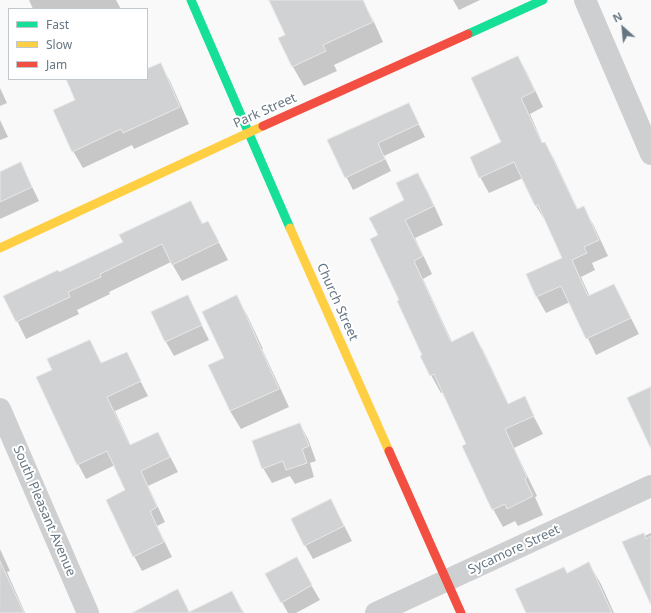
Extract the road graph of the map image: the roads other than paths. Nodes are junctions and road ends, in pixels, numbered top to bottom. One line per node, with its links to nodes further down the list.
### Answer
1 (191, 0): 4 (street, Church Street)
2 (543, 0): 4 (street, Park Street)
3 (585, 0): 5 (street)
4 (248, 133): 6 (street, Park Street); 9 (street, Church Street)
5 (651, 154)
6 (0, 248)
7 (0, 409): 10 (street, South Pleasant Avenue)
8 (651, 486): 9 (street, Sycamore Street)
9 (447, 580): 11 (street, Sycamore Street); 12 (street, Church Street)
10 (88, 613)
11 (376, 613)
12 (461, 613)

